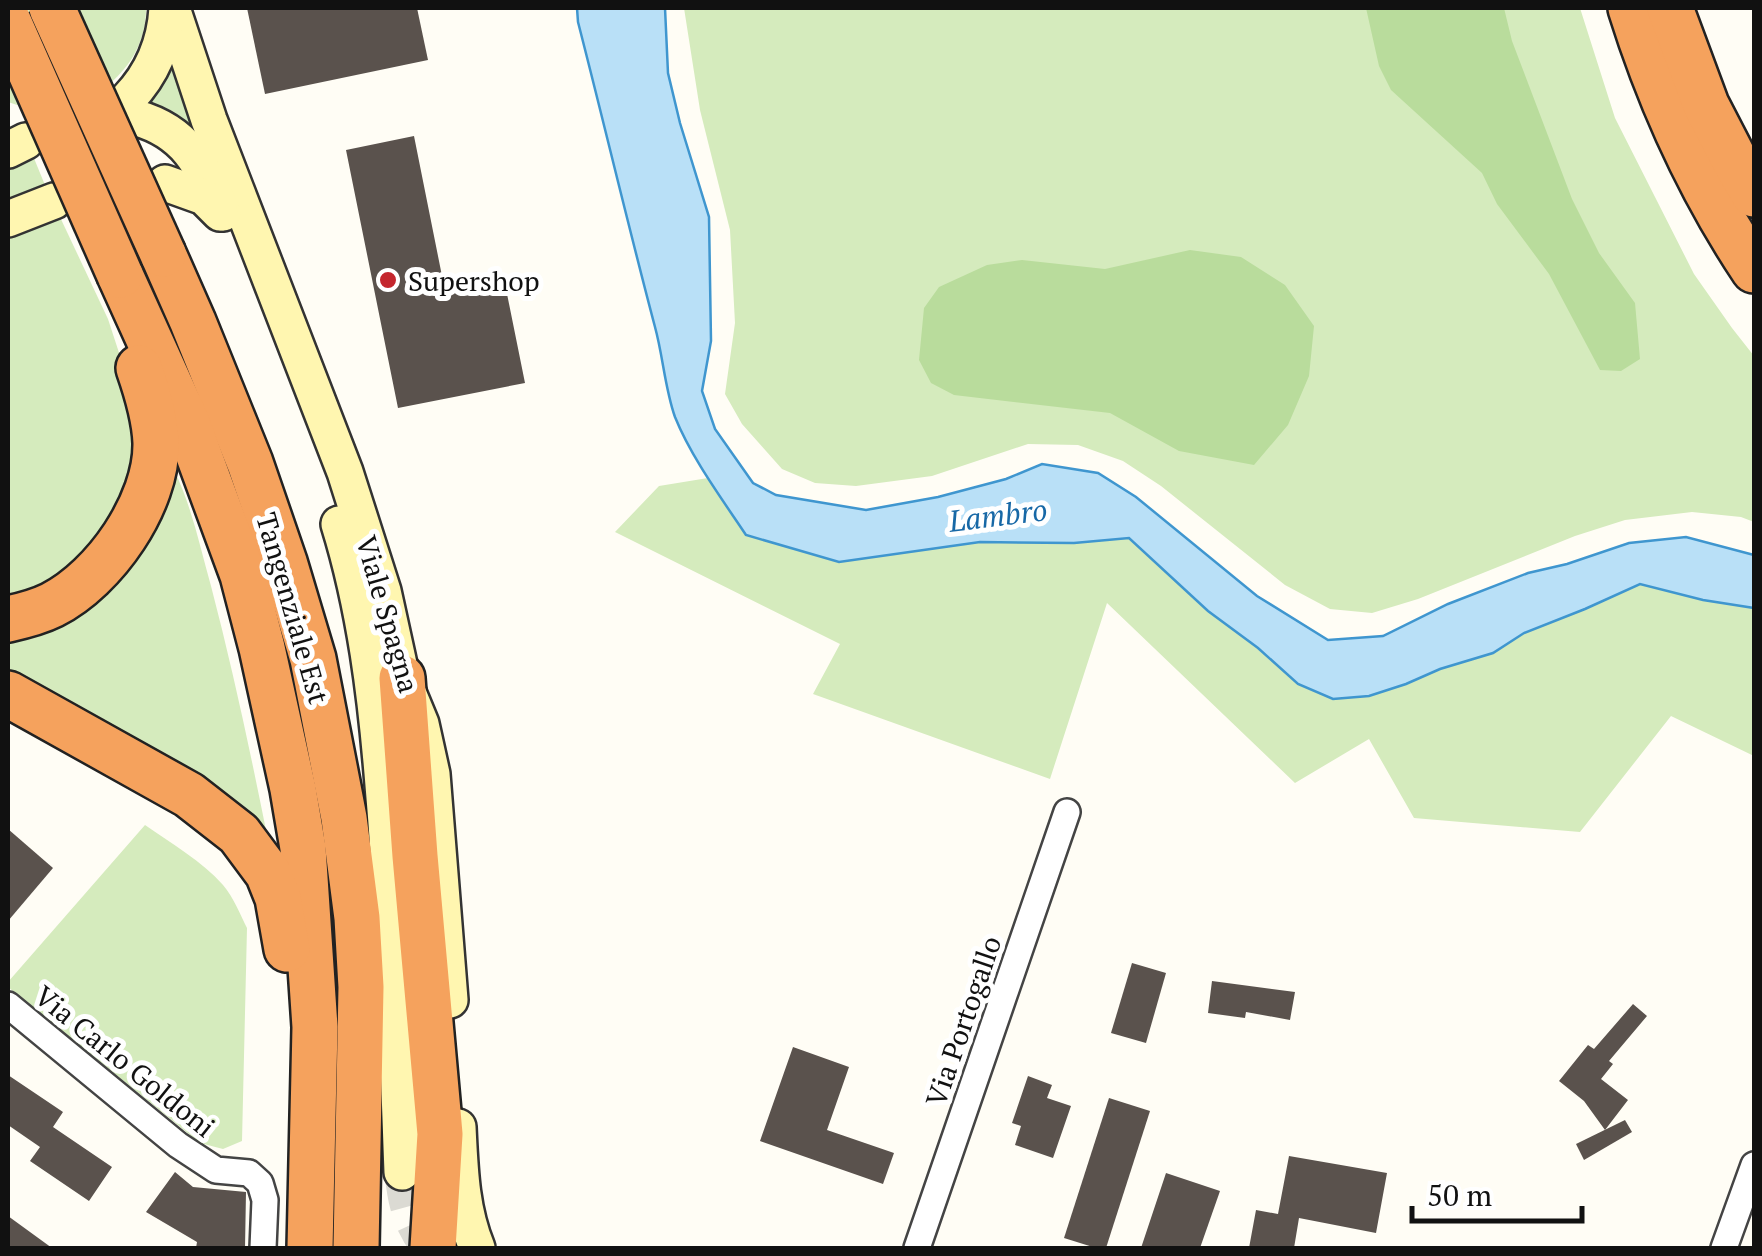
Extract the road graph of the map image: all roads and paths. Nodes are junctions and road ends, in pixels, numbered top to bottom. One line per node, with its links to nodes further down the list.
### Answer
1 (52, 8): 26 (highway, Tangenziale Est, bridge)
2 (169, 8): 12 (street, Viale Spagna); 17 (street, Viale Spagna)
3 (1631, 8): 14 (highway)
4 (1670, 8): 8 (highway)
5 (1681, 8): 8 (highway)
6 (8, 22): 15 (highway, Tangenziale Est, bridge)
7 (8, 59): 15 (highway)
8 (1706, 104): 10 (highway)
9 (165, 183): 12 (street)
10 (1754, 194)
11 (54, 201): 13 (street)
12 (226, 219): 22 (street, Viale Spagna)
13 (8, 220)
14 (1754, 270)
15 (114, 278): 16 (highway); 25 (highway, Tangenziale Est)
16 (8, 619)
17 (402, 678): 27 (highway); 28 (street, Viale Spagna)
18 (8, 694): 24 (highway)
19 (1066, 812): 29 (street, Via Portogallo)
20 (8, 1004): 23 (street, Via Carlo Goldoni)
21 (1754, 1165): 30 (street)
22 (402, 1172)
23 (263, 1248)
24 (292, 1248)
25 (310, 1248)
26 (356, 1248)
27 (433, 1248)
28 (477, 1248)
29 (917, 1248)
30 (1724, 1248)

